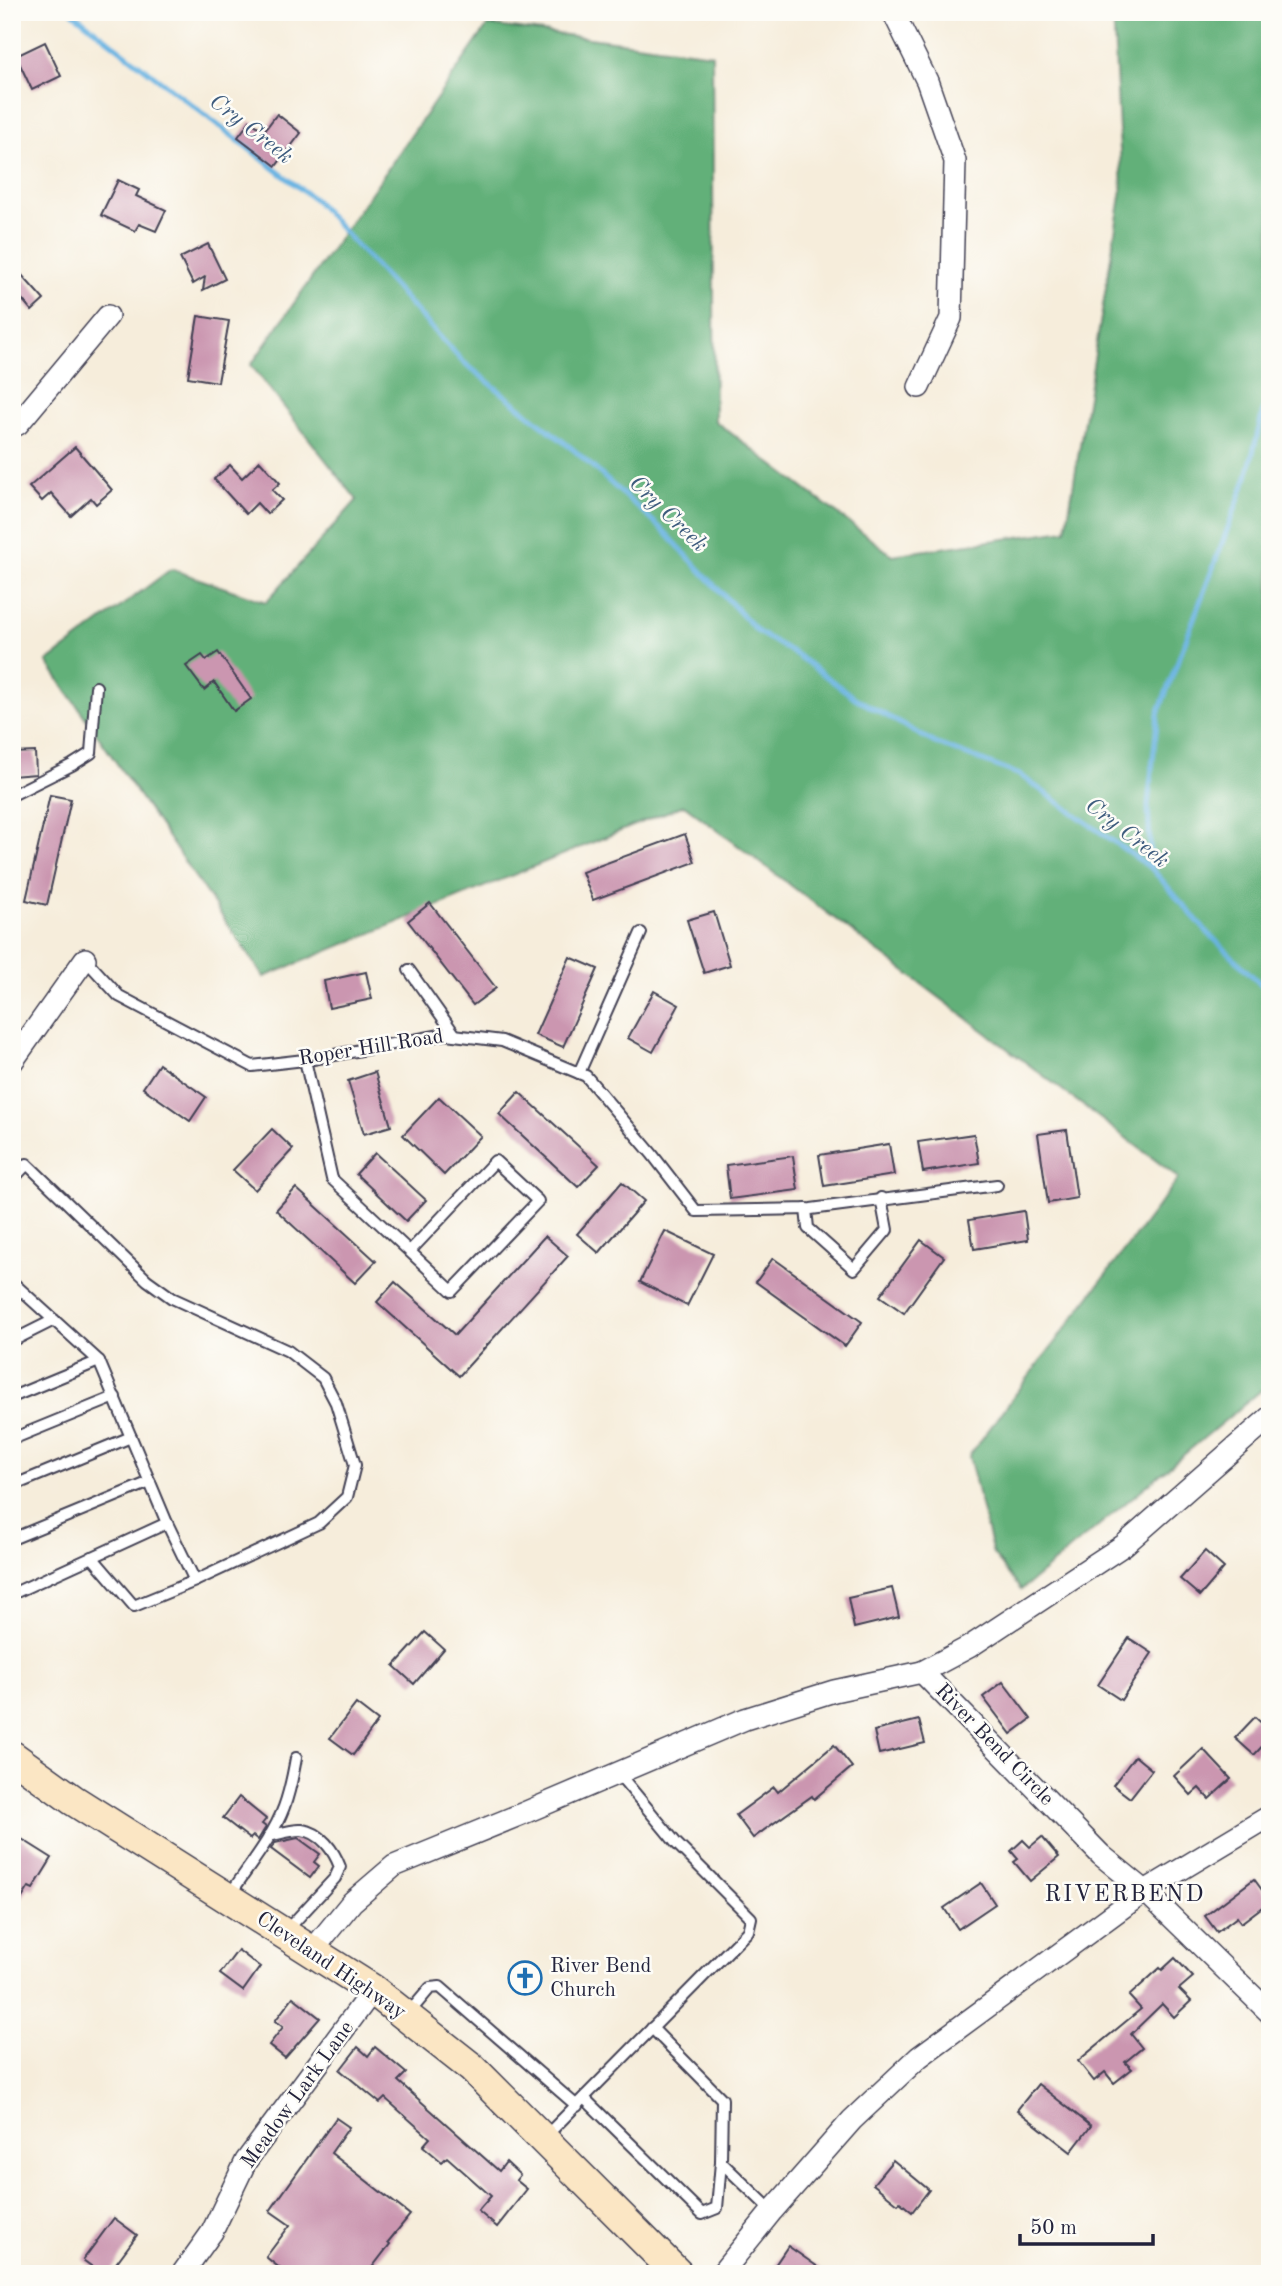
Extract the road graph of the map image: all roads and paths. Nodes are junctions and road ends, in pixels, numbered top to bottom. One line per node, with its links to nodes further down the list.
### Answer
1 (893, 12): 3 (street)
2 (108, 316): 4 (street)
3 (919, 387)
4 (12, 427)
5 (96, 687): 6 (lane)
6 (12, 796)
7 (641, 933): 13 (lane)
8 (85, 959): 11 (lane, Roper Hill Road); 12 (street, Roper Hill Road)
9 (409, 970): 10 (lane)
10 (455, 1035): 11 (lane, Roper Hill Road); 13 (lane, Roper Hill Road)
11 (305, 1060): 18 (lane)
12 (12, 1062)
13 (579, 1073): 17 (lane, Roper Hill Road)
14 (12, 1180): 33 (lane)
15 (997, 1185): 16 (lane, Roper Hill Road)
16 (881, 1198): 17 (lane, Roper Hill Road); 17 (lane)
17 (806, 1209)
18 (410, 1251): 18 (lane)
19 (13, 1283): 20 (lane)
20 (54, 1320): 21 (lane); 22 (lane)
21 (12, 1341)
22 (99, 1361): 23 (lane); 24 (lane)
23 (12, 1397)
24 (114, 1397): 26 (lane); 27 (lane)
25 (1270, 1417): 35 (street)
26 (131, 1437): 28 (lane); 29 (lane)
27 (12, 1439)
28 (150, 1482): 30 (lane); 31 (lane)
29 (12, 1486)
30 (167, 1523): 32 (lane); 33 (lane)
31 (12, 1539)
32 (92, 1557): 33 (lane); 34 (lane)
33 (195, 1581)
34 (12, 1594)
35 (922, 1672): 38 (street, River Bend Circle); 41 (street, River Bend Circle)
36 (12, 1756): 42 (main road, Cleveland Highway)
37 (296, 1758): 40 (lane)
38 (618, 1773): 44 (street, River Bend Circle); 48 (lane)
39 (1270, 1816): 41 (street)
40 (269, 1836): 42 (lane); 43 (lane)
41 (1145, 1891): 46 (street, River Bend Circle); 52 (street)
42 (228, 1898): 43 (main road, Cleveland Highway)
43 (284, 1933): 44 (main road, Cleveland Highway)
44 (312, 1951): 45 (main road, Cleveland Highway)
45 (373, 1990): 47 (main road, Cleveland Highway); 53 (street, Meadow Lark Lane)
46 (1270, 2013)
47 (406, 2016): 49 (lane); 50 (main road, Cleveland Highway)
48 (653, 2028): 49 (lane); 51 (lane)
49 (580, 2102): 50 (lane); 51 (lane)
50 (543, 2139): 54 (main road, Cleveland Highway)
51 (721, 2162): 52 (lane)
52 (772, 2211): 55 (street)
53 (181, 2274)
54 (678, 2274)
55 (721, 2274)

